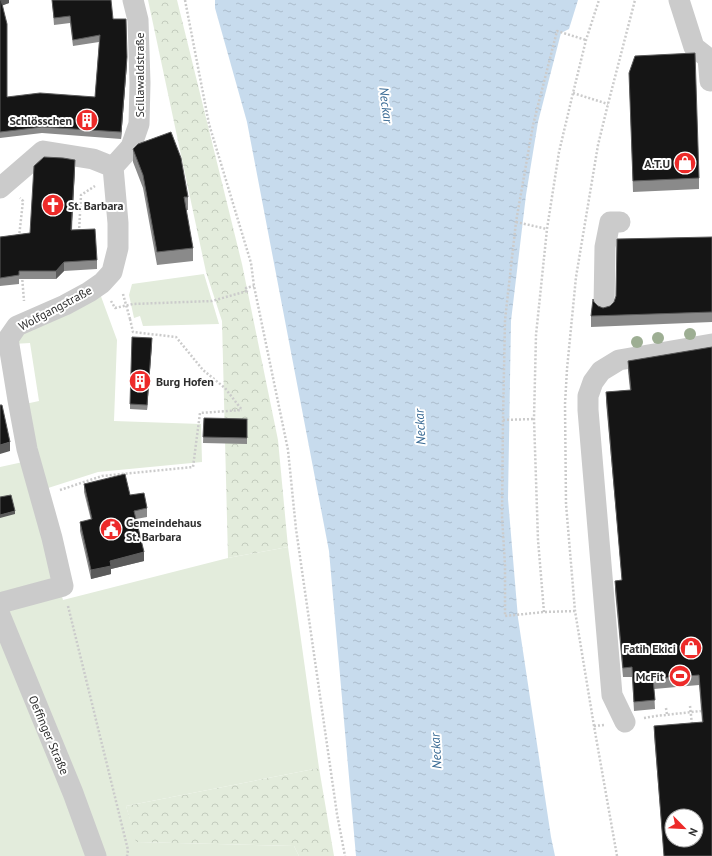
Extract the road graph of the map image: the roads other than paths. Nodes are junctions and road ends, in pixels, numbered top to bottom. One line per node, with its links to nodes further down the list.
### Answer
1 (133, 0): 5 (street, Scillawaldstraße)
2 (679, 0): 3 (street)
3 (710, 59): 4 (street)
4 (710, 82)
5 (113, 172): 6 (street); 10 (street, Wolfgangstraße)
6 (3, 185)
7 (620, 222): 8 (street)
8 (604, 307)
9 (712, 344): 12 (street)
10 (0, 603)
11 (0, 615): 13 (street, Oeffinger Straße)
12 (625, 722)
13 (96, 856)

